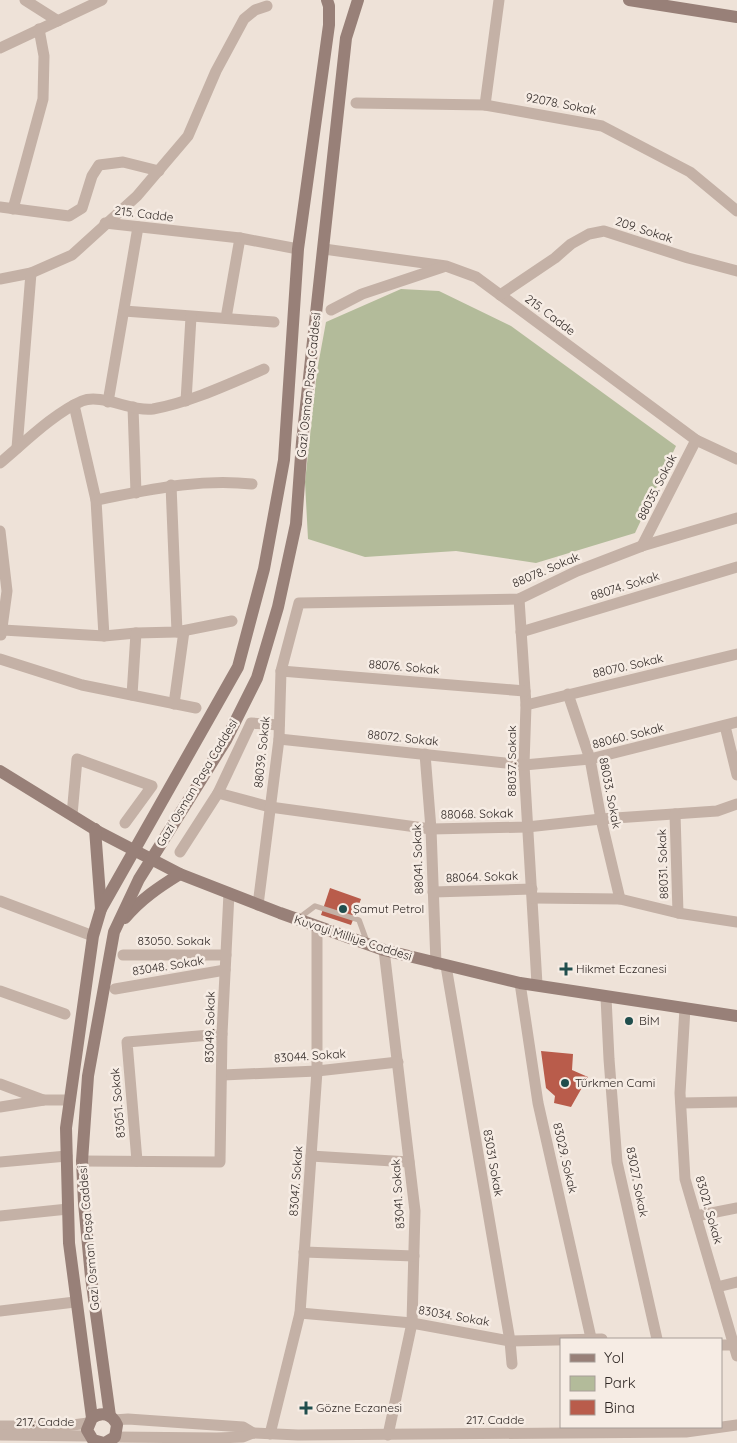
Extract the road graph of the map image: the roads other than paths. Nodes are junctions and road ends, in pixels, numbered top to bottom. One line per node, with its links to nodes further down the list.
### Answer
1 (26, 0): 9 (street)
2 (102, 0): 9 (street)
3 (327, 0): 22 (main road, Gazi Osman Paşa Caddesi)
4 (358, 0): 21 (main road, Gazi Osman Paşa Caddesi)
5 (499, 0): 13 (street)
6 (629, 0): 8 (main road)
7 (267, 6): 14 (street)
8 (737, 17)
9 (58, 20): 10 (street)
10 (39, 29): 11 (street); 16 (street)
11 (0, 48)
12 (356, 102): 13 (street, 92078. Sokak)
13 (486, 105): 17 (street, 92078. Sokak)
14 (159, 171): 16 (street); 18 (street)
15 (0, 207): 16 (street)
16 (13, 209)
17 (737, 211)
18 (105, 223): 19 (street, 215. Cadde); 25 (street)
19 (138, 227): 20 (street, 215. Cadde); 29 (street)
20 (240, 238): 22 (street, 215. Cadde); 31 (street)
21 (324, 249): 23 (street, 215. Cadde); 88 (main road, Gazi Osman Paşa Caddesi)
22 (298, 250): 86 (main road, Gazi Osman Paşa Caddesi)
23 (446, 266): 27 (street, 215. Cadde); 28 (street)
24 (737, 271): 27 (street, 209. Sokak)
25 (31, 273): 26 (street); 39 (street)
26 (0, 279)
27 (500, 295): 38 (street, 215. Cadde)
28 (331, 310)
29 (124, 312): 30 (street); 35 (street)
30 (191, 317): 31 (street); 34 (street)
31 (226, 318): 32 (street)
32 (274, 322)
33 (264, 369): 34 (street)
34 (186, 401): 37 (street)
35 (108, 402): 36 (street); 37 (street)
36 (74, 406): 39 (street); 45 (street)
37 (134, 407): 44 (street)
38 (696, 440): 40 (street, 215. Cadde); 48 (street, 88035. Sokak)
39 (17, 448): 41 (street)
40 (737, 459)
41 (0, 463)
42 (252, 484): 43 (street)
43 (171, 485): 44 (street); 53 (street)
44 (136, 493): 45 (street)
45 (96, 500): 57 (street)
46 (737, 518): 48 (street, 88078. Sokak)
47 (0, 531): 55 (street)
48 (642, 546): 50 (street, 88078. Sokak)
49 (737, 567): 54 (street, 88074. Sokak)
50 (519, 599): 51 (street, 88078. Sokak); 54 (street, 88037. Sokak)
51 (299, 603): 60 (street, 88039. Sokak)
52 (232, 620): 53 (street)
53 (180, 631): 56 (street); 64 (street)
54 (521, 632): 61 (street, 88037. Sokak)
55 (1, 633): 57 (street)
56 (136, 633): 57 (street); 63 (street)
57 (104, 636)
58 (737, 654): 62 (street, 88070. Sokak)
59 (0, 660): 63 (street)
60 (282, 671): 61 (street, 88076. Sokak); 68 (street, 88039. Sokak)
61 (525, 691): 65 (street, 88037. Sokak)
62 (568, 694): 65 (street, 88070. Sokak); 72 (street, 88033. Sokak)
63 (132, 695): 64 (street)
64 (174, 704): 66 (street)
65 (526, 705): 73 (street, 88037. Sokak)
66 (196, 708)
67 (737, 722): 69 (street, 88060. Sokak)
68 (279, 725): 70 (street, 88039. Sokak); 76 (street)
69 (725, 726): 72 (street, 88060. Sokak); 75 (street)
70 (279, 739): 71 (street, 88072. Sokak); 78 (street, 88039. Sokak)
71 (425, 754): 73 (street, 88072. Sokak); 85 (street, 88041. Sokak)
72 (590, 759): 73 (street, 88060. Sokak); 81 (street, 88033. Sokak)
73 (524, 765): 83 (street, 88037. Sokak)
74 (0, 771): 80 (main road, Kuvayi Milliye Caddesi)
75 (737, 774)
76 (218, 794): 78 (street, 88068. Sokak); 87 (street)
77 (737, 804): 79 (street, 88068. Sokak)
78 (270, 807): 85 (street, 88068. Sokak); 95 (street, 88039. Sokak)
79 (675, 814): 81 (street, 88068. Sokak); 97 (street, 88031. Sokak)
80 (72, 815): 82 (street); 84 (main road, Kuvayi Milliye Caddesi)
81 (601, 819): 83 (street, 88068. Sokak); 93 (street, 88033. Sokak)
82 (125, 823)
83 (527, 827): 85 (street, 88068. Sokak); 92 (street, 88037. Sokak)
84 (95, 829): 86 (main road, Kuvayi Milliye Caddesi); 96 (main road)
85 (431, 829): 90 (street, 88041. Sokak)
86 (135, 850): 88 (main road, Kuvayi Milliye Caddesi); 96 (main road, Gazi Osman Paşa Caddesi)
87 (180, 852)
88 (151, 859): 89 (main road, Kuvayi Milliye Caddesi); 101 (main road, Gazi Osman Paşa Caddesi)
89 (180, 874): 91 (main road, Kuvayi Milliye Caddesi); 101 (main road)
90 (433, 892): 92 (street, 88064. Sokak); 107 (street, 88041. Sokak)
91 (228, 893): 95 (main road, Kuvayi Milliye Caddesi); 106 (street, 83049. Sokak)
92 (533, 893): 93 (street); 110 (street, 88037. Sokak)
93 (620, 900): 97 (street)
94 (0, 901): 102 (street)
95 (258, 904): 98 (main road, Kuvayi Milliye Caddesi)
96 (101, 909): 102 (main road, Gazi Osman Paşa Caddesi)
97 (678, 913): 99 (street)
98 (297, 919): 100 (main road, Kuvayi Milliye Caddesi); 103 (lane)
99 (737, 922)
100 (317, 926): 103 (main road, Kuvayi Milliye Caddesi); 119 (street, 83047. Sokak)
101 (114, 932): 129 (main road, Gazi Osman Paşa Caddesi)
102 (94, 936): 123 (main road, Gazi Osman Paşa Caddesi)
103 (367, 944): 104 (main road, Kuvayi Milliye Caddesi)
104 (384, 950): 107 (main road, Kuvayi Milliye Caddesi); 118 (street, 83041. Sokak)
105 (123, 955): 106 (street, 83050. Sokak)
106 (226, 955): 108 (street, 83049. Sokak)
107 (441, 965): 109 (main road, Kuvayi Milliye Caddesi); 148 (street, 83031 Sokak)
108 (225, 970): 111 (street, 83048. Sokak); 117 (street, 83049. Sokak)
109 (520, 983): 110 (main road, Kuvayi Milliye Caddesi); 145 (street, 83029. Sokak)
110 (537, 984): 113 (main road, Kuvayi Milliye Caddesi)
111 (115, 989)
112 (0, 991): 115 (street)
113 (606, 997): 114 (main road, Kuvayi Milliye Caddesi); 146 (street, 83027. Sokak)
114 (686, 1008): 116 (main road, Kuvayi Milliye Caddesi); 125 (street, 83021. Sokak)
115 (65, 1014)
116 (737, 1016)
117 (222, 1034): 120 (street, 83049. Sokak); 130 (street, 83051. Sokak)
118 (398, 1062): 119 (street, 83044. Sokak); 132 (street, 83041. Sokak)
119 (317, 1072): 120 (street, 83044. Sokak); 128 (street, 83047. Sokak)
120 (223, 1075): 130 (street, 83049. Sokak)
121 (0, 1084): 122 (street)
122 (44, 1100): 123 (street); 126 (street)
123 (70, 1100): 127 (main road, Gazi Osman Paşa Caddesi)
124 (737, 1102): 125 (street)
125 (681, 1103): 136 (street, 83021. Sokak)
126 (0, 1107)
127 (67, 1156): 131 (street); 134 (main road, Gazi Osman Paşa Caddesi)
128 (311, 1156): 132 (street); 137 (street, 83047. Sokak)
129 (82, 1161): 130 (street); 152 (main road, Gazi Osman Paşa Caddesi)
130 (137, 1161)
131 (0, 1162)
132 (409, 1162): 138 (street, 83041. Sokak)
133 (737, 1208): 136 (street)
134 (68, 1209): 135 (street); 141 (main road, Gazi Osman Paşa Caddesi)
135 (0, 1216)
136 (696, 1216): 140 (street, 83021. Sokak)
137 (304, 1252): 138 (street); 143 (street, 83047. Sokak)
138 (414, 1256): 144 (street, 83041. Sokak)
139 (737, 1282): 140 (street)
140 (717, 1287): 150 (street, 83021. Sokak)
141 (76, 1302): 142 (street); 162 (main road, Gazi Osman Paşa Caddesi)
142 (0, 1311)
143 (300, 1313): 144 (street, 83034. Sokak); 158 (street, 83047. Sokak)
144 (412, 1323): 148 (street, 83034. Sokak); 161 (street, 83041. Sokak)
145 (597, 1338)
146 (657, 1338)
147 (560, 1340): 148 (street, 83034. Sokak)
148 (510, 1341): 151 (street, 83031 Sokak)
149 (722, 1345): 150 (street)
150 (736, 1350)
151 (512, 1364)
152 (112, 1418): 160 (street, 217. Cadde); 162 (main road, Gazi Osman Paşa Caddesi); 162 (main road)
153 (737, 1425): 155 (street, 217. Cadde)
154 (0, 1426): 162 (street, 217. Cadde)
155 (722, 1427)
156 (711, 1428): 157 (street, 217. Cadde)
157 (676, 1432): 164 (street, 217. Cadde); 168 (street)
158 (270, 1434): 160 (street, 217. Cadde); 165 (street, 217. Cadde)
159 (0, 1435): 162 (street, 217. Cadde)
160 (248, 1435): 167 (street, 217. Cadde)
161 (388, 1435): 165 (street, 217. Cadde); 166 (street, 217. Cadde)
162 (100, 1437): 167 (street, 217. Cadde)
163 (498, 1438): 164 (street, 217. Cadde); 166 (street, 217. Cadde)
164 (588, 1438)
165 (335, 1439)
166 (415, 1439)
167 (217, 1441)
168 (671, 1443)

